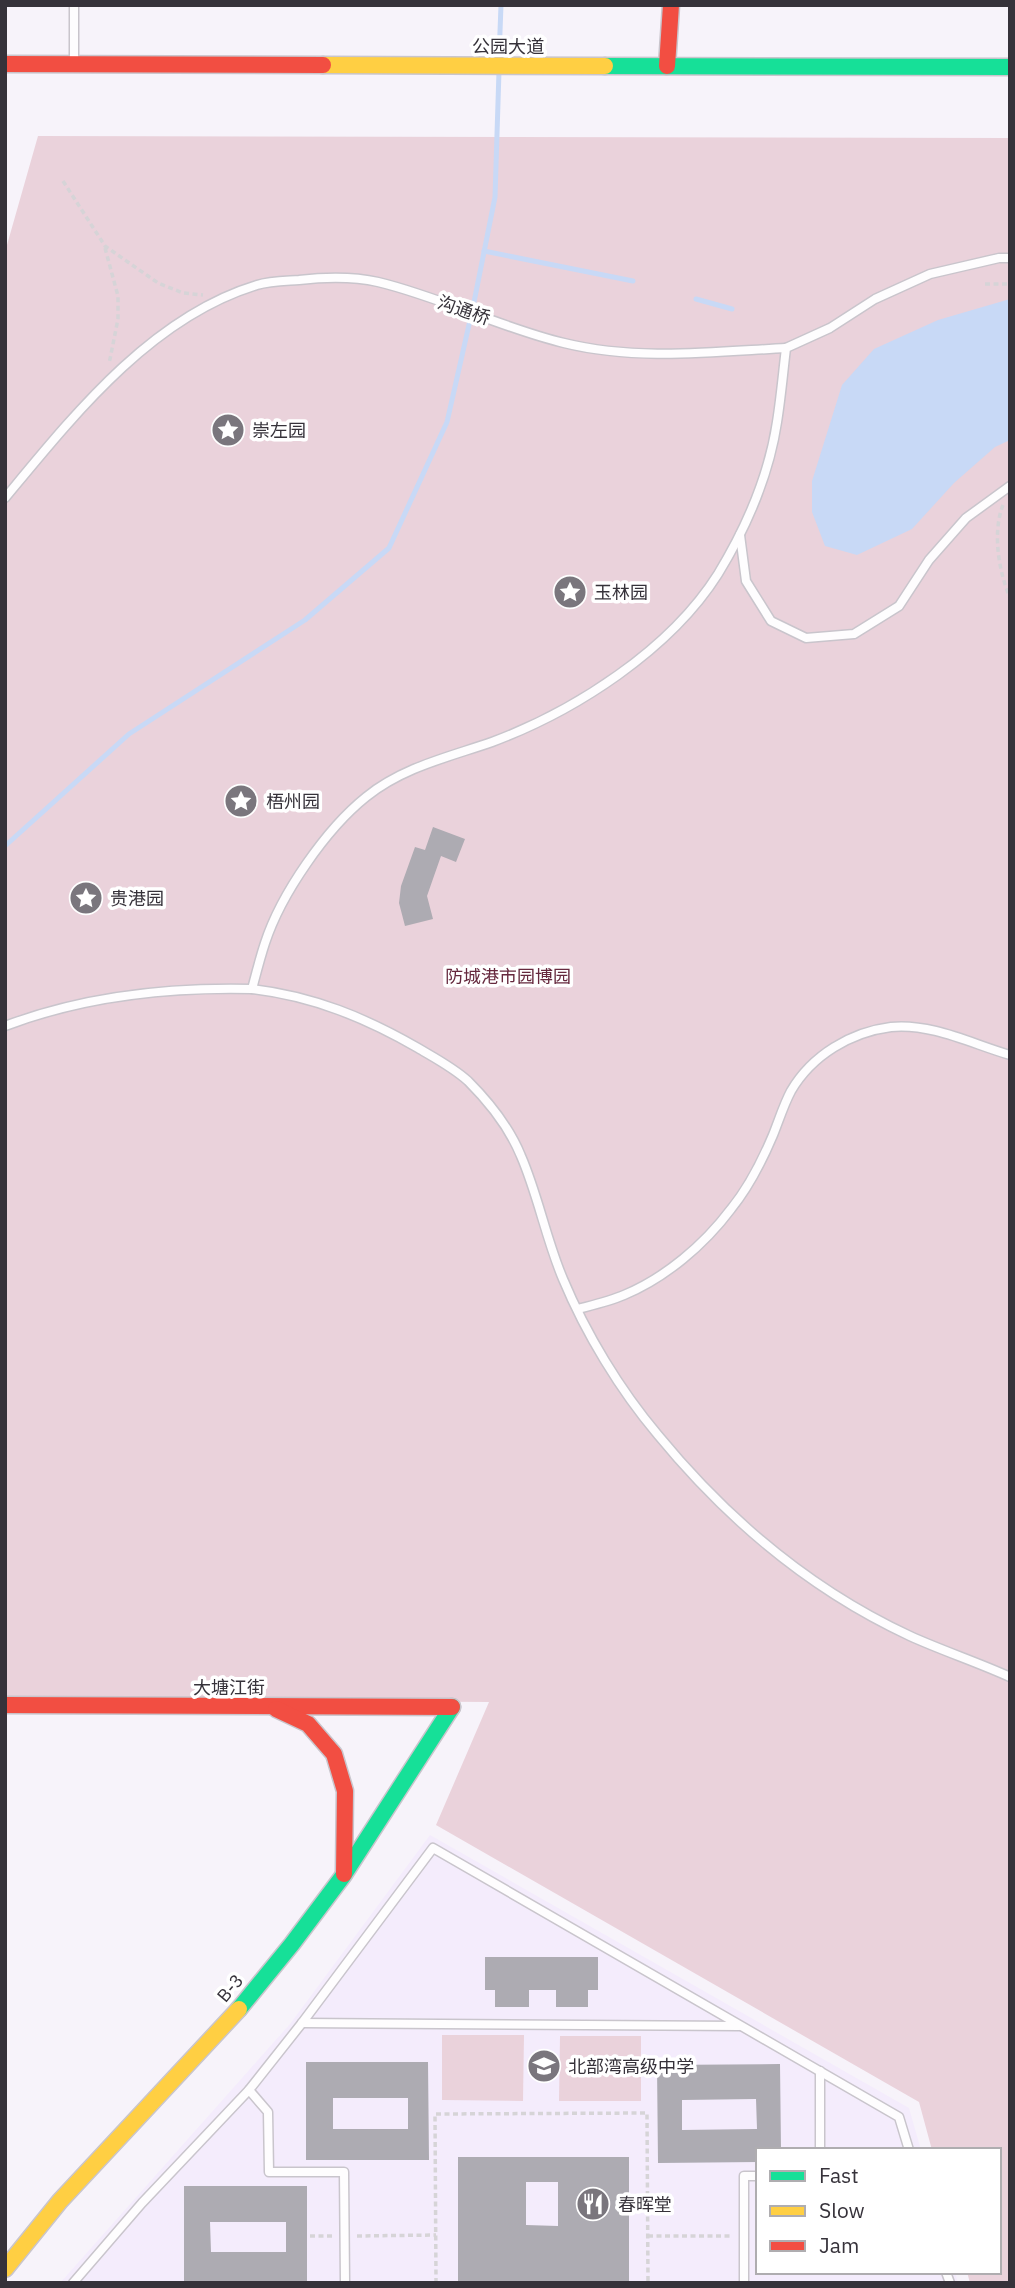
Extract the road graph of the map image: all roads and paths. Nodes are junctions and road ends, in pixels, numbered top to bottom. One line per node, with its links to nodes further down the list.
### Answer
1 (74, 5): 4 (lane)
2 (671, 5): 5 (street)
3 (5, 64): 4 (street, 公园大道)
4 (74, 64): 5 (street, 公园大道)
5 (667, 66): 6 (street, 公园大道)
6 (1010, 67)
7 (63, 181): 8 (path)
8 (105, 246): 12 (path); 14 (path)
9 (1010, 258): 13 (lane)
10 (985, 284): 11 (path)
11 (1010, 284)
12 (222, 298): 13 (lane, 沟通桥); 14 (lane, 沟通桥)
13 (786, 348): 18 (lane)
14 (105, 385): 16 (lane, 沟通桥)
15 (1010, 486): 18 (lane)
16 (5, 498)
17 (1006, 500): 19 (path)
18 (740, 535): 20 (lane)
19 (1010, 598)
20 (252, 989): 21 (lane); 23 (lane)
21 (5, 1026)
22 (1010, 1055): 23 (lane)
23 (578, 1309): 24 (lane)
24 (1010, 1677)
25 (5, 1705): 26 (street, 大塘江街)
26 (270, 1706): 27 (street, 大塘江街); 28 (street)
27 (452, 1707): 28 (street, B-3)
28 (344, 1875): 41 (street, B-3)
29 (303, 2023): 30 (lane); 30 (lane); 32 (lane)
30 (742, 2026): 31 (lane)
31 (820, 2071): 33 (lane); 34 (lane)
32 (248, 2090): 39 (lane); 42 (lane)
33 (820, 2148)
34 (908, 2148)
35 (756, 2176): 37 (lane)
36 (436, 2235): 39 (path); 40 (path); 44 (path)
37 (744, 2235): 40 (path); 46 (lane)
38 (310, 2236): 39 (path)
39 (344, 2236): 43 (lane)
40 (648, 2236): 45 (path)
41 (5, 2269)
42 (73, 2283)
43 (345, 2283)
44 (436, 2283)
45 (648, 2283)
46 (744, 2283)

